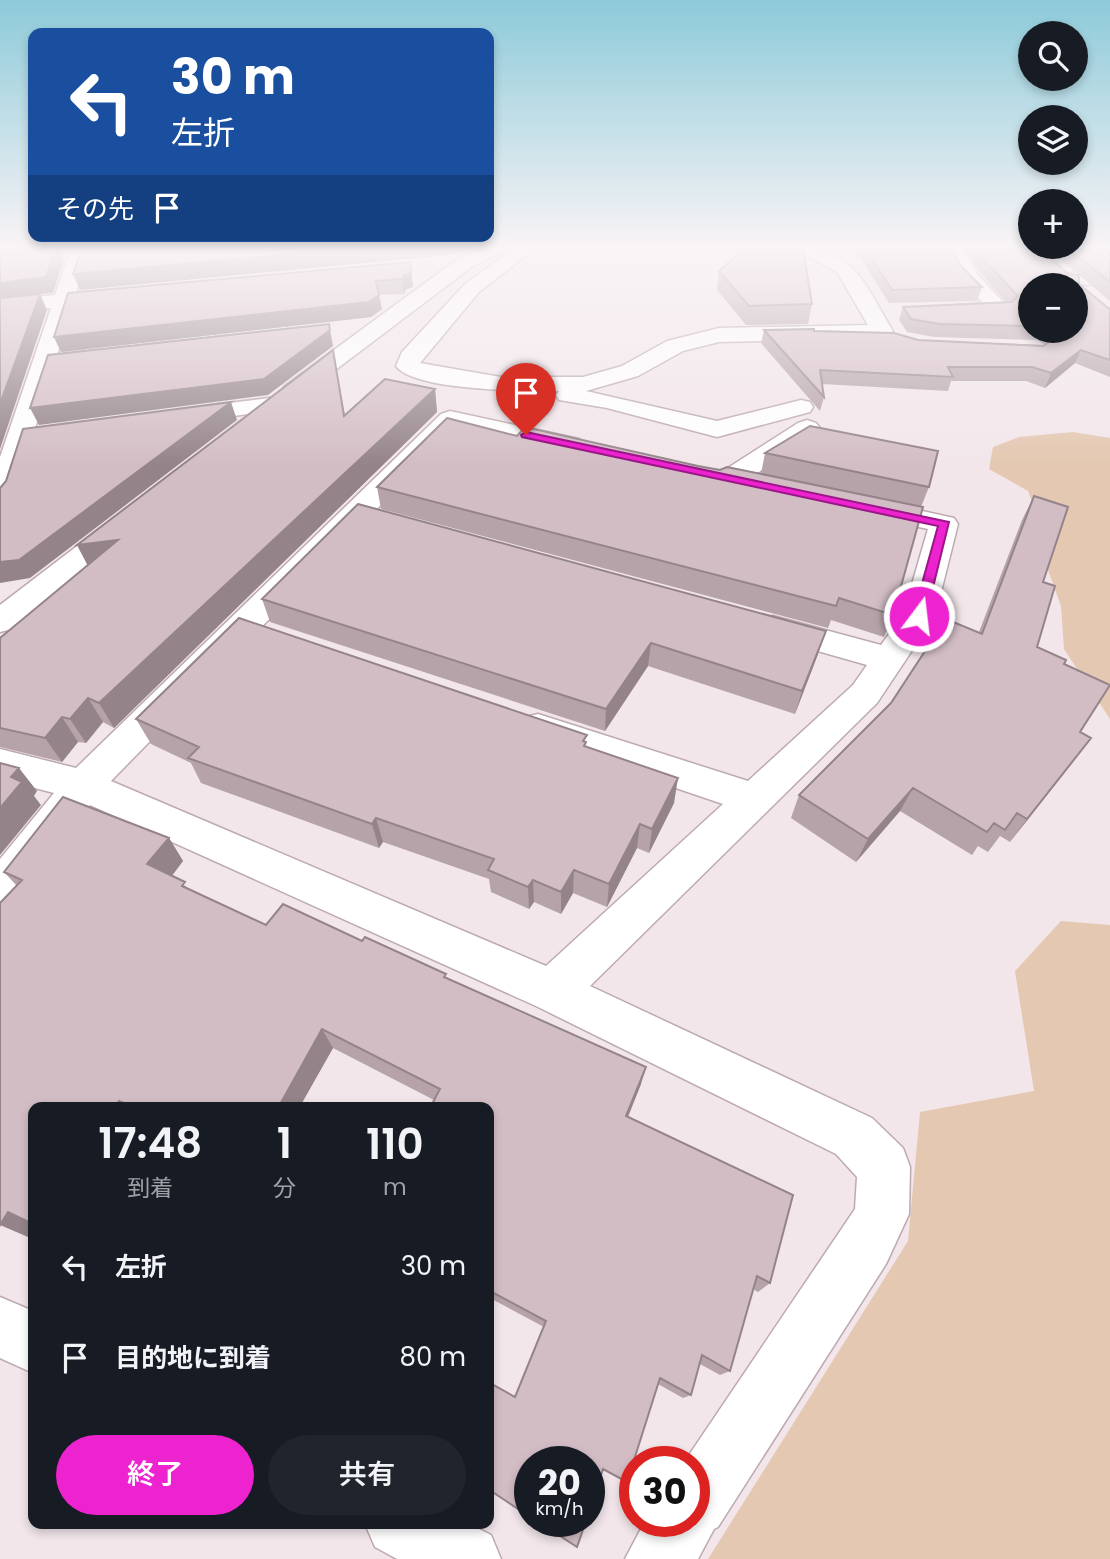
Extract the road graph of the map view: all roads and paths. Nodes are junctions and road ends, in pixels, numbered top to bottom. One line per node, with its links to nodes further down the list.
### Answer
1 (59, 321): 10 (street)
2 (383, 321): 6 (street)
3 (442, 321): 11 (street)
4 (876, 321): 5 (street)
5 (873, 322): 8 (street); 11 (street)
6 (377, 326): 7 (street); 12 (street)
7 (336, 331)
8 (897, 344)
9 (74, 360): 10 (street)
10 (46, 363): 16 (street)
11 (501, 384): 18 (street)
12 (276, 404): 13 (street); 14 (street)
13 (155, 420)
14 (245, 429)
15 (48, 433): 16 (street)
16 (21, 437): 19 (street)
17 (596, 450): 24 (street)
18 (770, 487)
19 (0, 498)
20 (837, 501): 26 (street)
21 (149, 504): 23 (street)
22 (743, 619): 26 (street)
23 (0, 621)
24 (241, 627): 25 (street); 29 (street)
25 (281, 640)
26 (889, 659): 30 (street)
27 (504, 715): 30 (street)
28 (0, 764): 29 (street)
29 (83, 785): 31 (street); 32 (street)
30 (754, 799): 32 (street)
31 (0, 890)
32 (552, 991): 35 (street)
33 (0, 1326): 34 (street)
34 (28, 1340)
35 (710, 1481)
36 (408, 1529): 38 (street)
37 (673, 1537): 39 (street)
38 (467, 1559)
39 (659, 1559)

